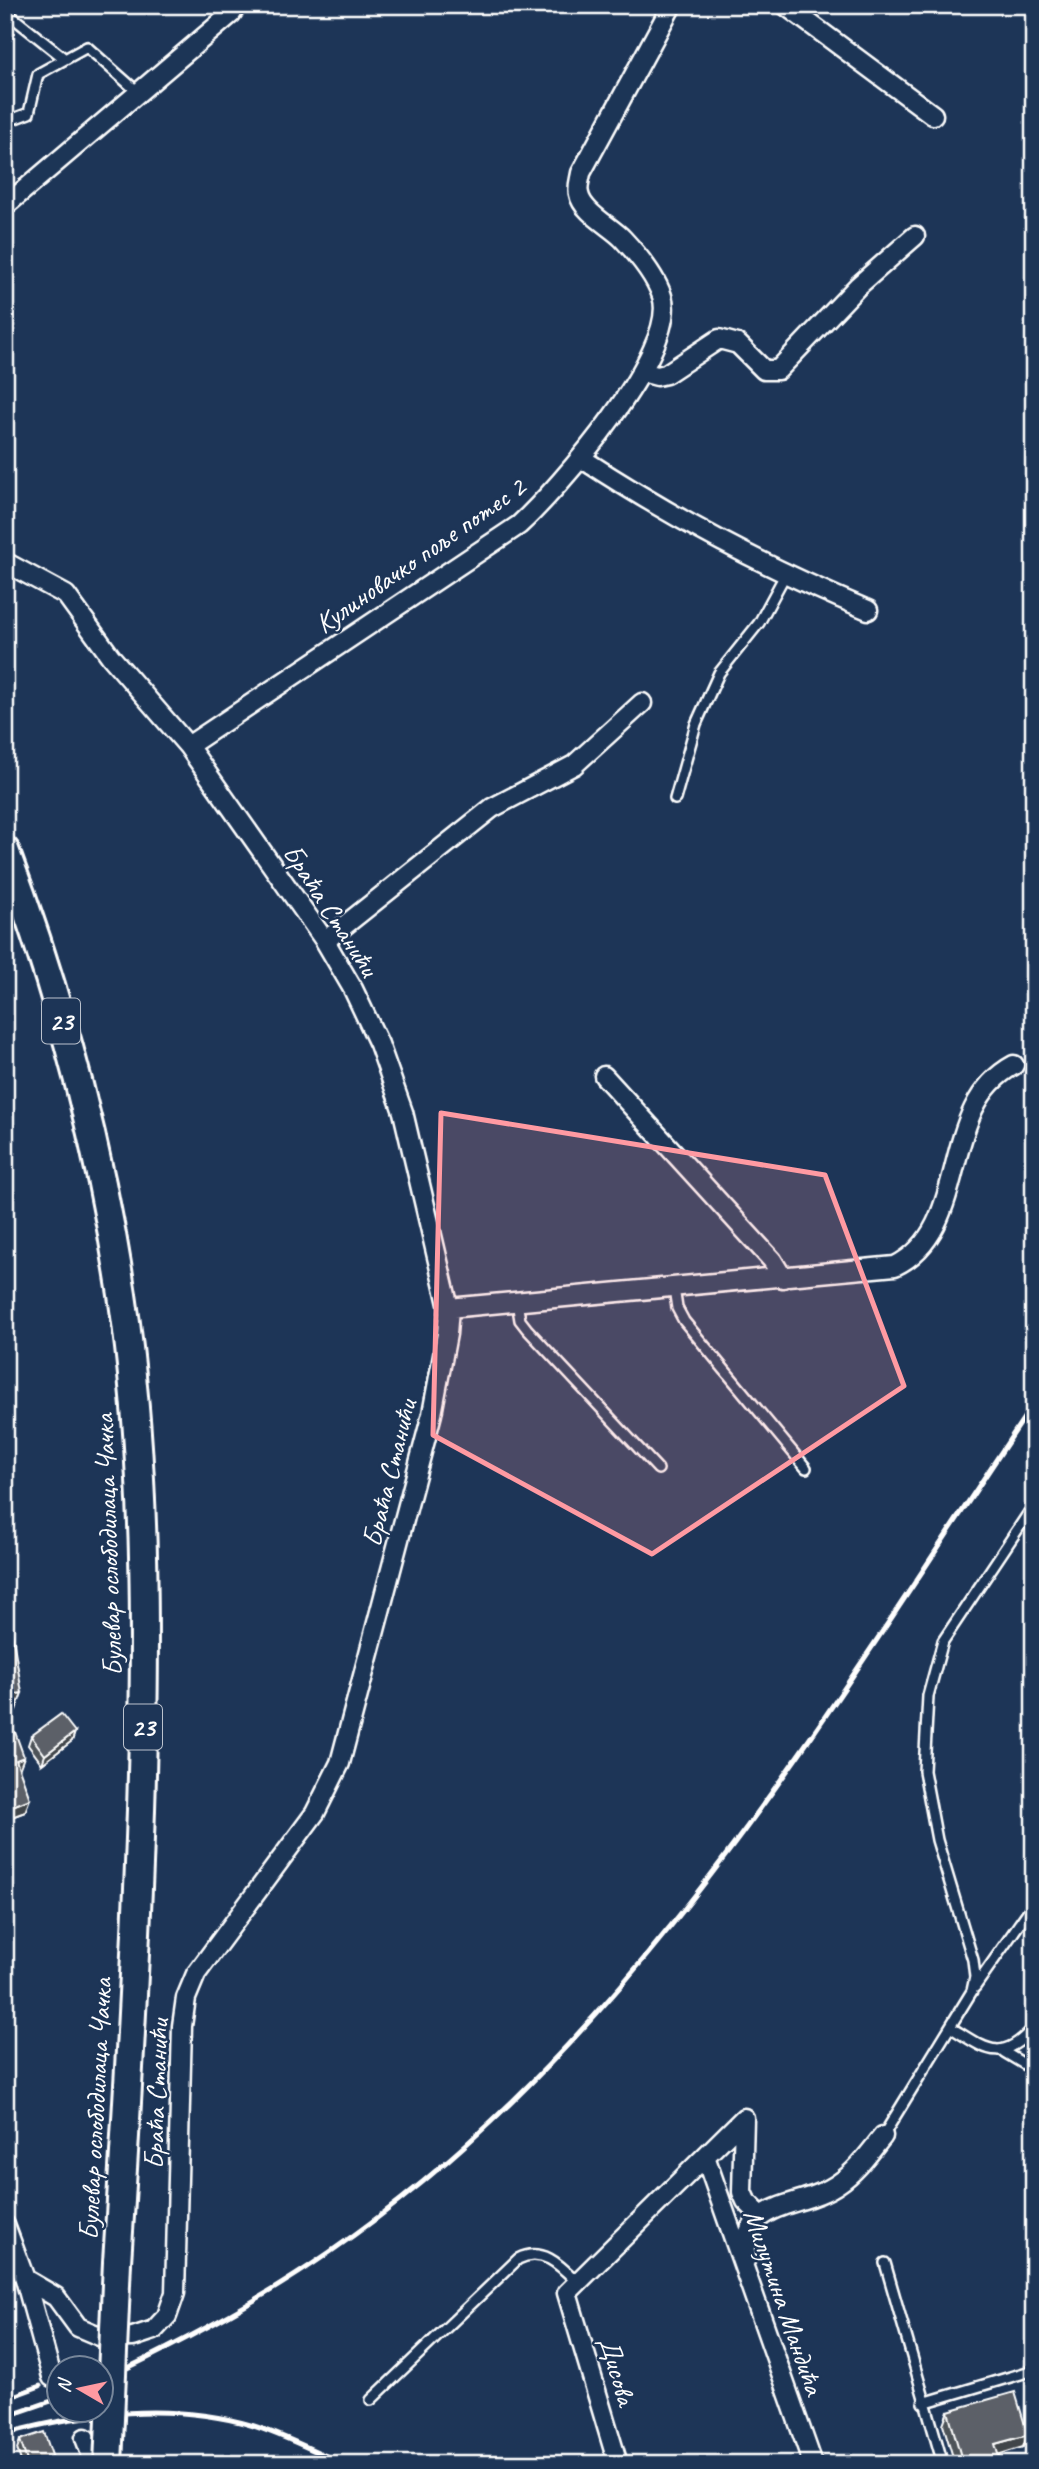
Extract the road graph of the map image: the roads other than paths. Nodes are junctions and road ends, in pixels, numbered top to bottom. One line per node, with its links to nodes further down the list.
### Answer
1 (237, 5): 6 (street)
2 (672, 5): 11 (street, Кулиновачко поље потес 2)
3 (785, 5): 7 (street)
4 (5, 10): 5 (lane)
5 (65, 59): 6 (lane); 8 (lane)
6 (139, 94): 9 (street)
7 (933, 115)
8 (5, 122)
9 (5, 206)
10 (915, 236): 11 (street)
11 (642, 372): 12 (street, Кулиновачко поље потес 2)
12 (581, 458): 14 (street); 17 (street, Кулиновачко поље потес 2)
13 (5, 562): 17 (street, Браћа Станићи)
14 (785, 575): 15 (street); 18 (lane)
15 (868, 610)
16 (642, 703): 20 (street)
17 (188, 746): 20 (street, Браћа Станићи)
18 (674, 799)
19 (5, 850): 50 (main road, Булевар ослободилаца Чачка / 23, bridge)
20 (325, 942): 26 (street, Браћа Станићи)
21 (1014, 1065): 23 (street)
22 (604, 1076): 23 (street)
23 (783, 1278): 24 (street)
24 (674, 1288): 25 (street); 27 (lane)
25 (517, 1302): 26 (street); 28 (lane)
26 (449, 1308): 42 (street, Браћа Станићи)
27 (806, 1468)
28 (658, 1469)
29 (1034, 1505): 31 (lane)
30 (1034, 1903): 31 (lane)
31 (972, 1991): 32 (lane)
32 (950, 2027): 34 (lane); 36 (lane)
33 (1034, 2028): 34 (lane)
34 (1004, 2052): 35 (lane)
35 (1034, 2070)
36 (883, 2136): 38 (street)
37 (705, 2159): 38 (street); 41 (street, Милутина Мандића); 43 (street)
38 (760, 2215): 41 (street)
39 (5, 2225): 42 (street)
40 (885, 2263): 47 (lane)
41 (747, 2277): 52 (street, Милутина Мандића)
42 (25, 2279): 44 (street)
43 (573, 2288): 46 (lane); 51 (street, Дисова)
44 (47, 2354)
45 (1034, 2370): 47 (lane)
46 (371, 2400)
47 (923, 2403): 53 (lane)
48 (85, 2438): 49 (street)
49 (96, 2464)
50 (108, 2464)
51 (618, 2464)
52 (813, 2464)
53 (943, 2464)

